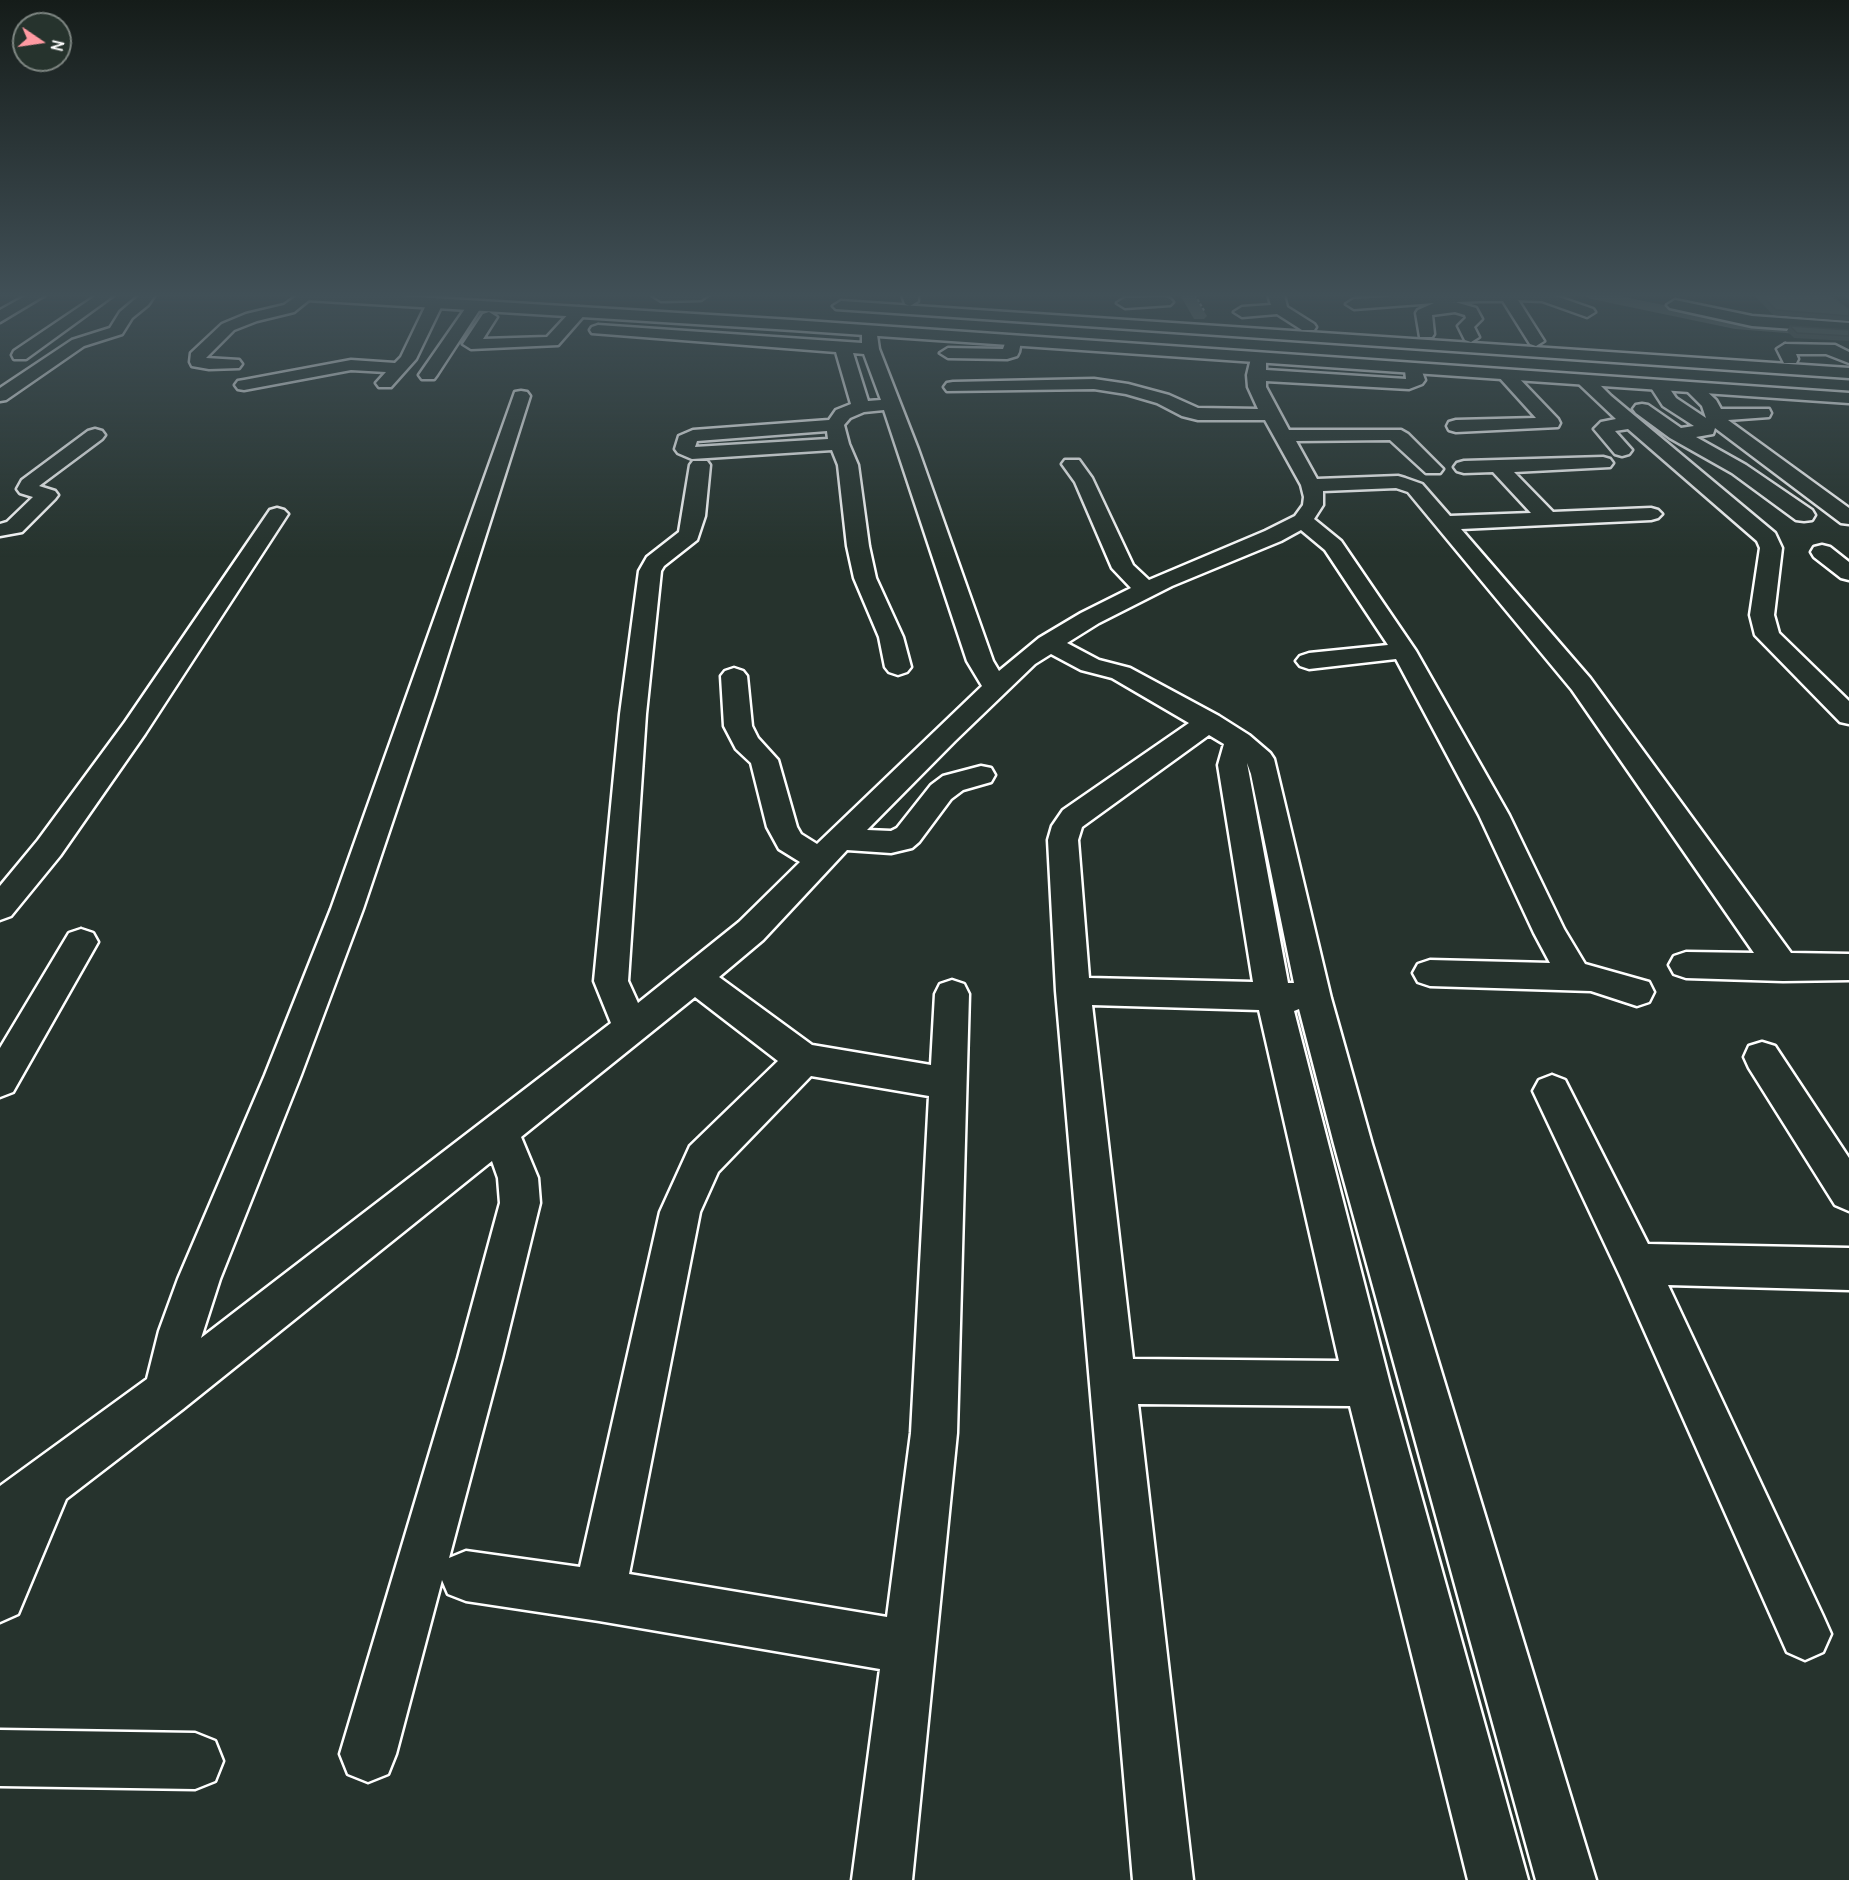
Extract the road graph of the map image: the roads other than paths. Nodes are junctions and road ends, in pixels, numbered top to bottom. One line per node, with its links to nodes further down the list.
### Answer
1 (20, 383): 16 (street)
2 (256, 383): 11 (street)
3 (854, 383): 21 (street)
4 (885, 383): 20 (street)
5 (1257, 383): 25 (street)
6 (1513, 383): 26 (street)
7 (1589, 383): 22 (street)
8 (1609, 383): 9 (street)
9 (1613, 383): 12 (street); 22 (street)
10 (1792, 383): 14 (street)
11 (244, 385)
12 (1659, 386): 15 (street); 19 (street)
13 (953, 387): 25 (street)
14 (1849, 387)
15 (1694, 389): 18 (street); 24 (street)
16 (0, 396)
17 (521, 396): 83 (street)
18 (1849, 399)
19 (1670, 402): 22 (street); 28 (street)
20 (892, 404): 21 (street); 54 (street)
21 (861, 407): 27 (street)
22 (1633, 413): 28 (street); 30 (street); 55 (street)
23 (1762, 413): 24 (street)
24 (1715, 415): 42 (street)
25 (1276, 425): 36 (street); 37 (street)
26 (1456, 426)
27 (837, 434): 27 (street); 52 (street)
28 (1677, 434): 40 (street)
29 (95, 435): 45 (street)
30 (1622, 450)
31 (1603, 463): 34 (street)
32 (1072, 464): 48 (street)
33 (700, 465): 71 (street)
34 (1498, 466): 35 (street); 41 (street)
35 (1464, 467)
36 (1433, 469)
37 (1311, 485): 43 (street); 44 (street)
38 (277, 514): 59 (street)
39 (1651, 514): 41 (street)
40 (1804, 515)
41 (1547, 518): 44 (street)
42 (1849, 518)
43 (1303, 520): 48 (street); 50 (street)
44 (1447, 523): 63 (street)
45 (0, 530)
46 (1822, 552): 47 (street)
47 (1849, 573)
48 (1146, 590): 49 (street)
49 (1058, 637): 54 (street); 56 (street)
50 (1404, 651): 51 (street); 65 (street)
51 (1309, 661)
52 (898, 667)
53 (734, 676): 58 (street)
54 (996, 687): 58 (street)
55 (1849, 716)
56 (1224, 731): 67 (street); 70 (street)
57 (981, 775): 58 (street)
58 (830, 850): 66 (street)
59 (0, 908)
60 (81, 942): 74 (street)
61 (1686, 965): 63 (street)
62 (1849, 967): 63 (street)
63 (1783, 968)
64 (1430, 973): 65 (street)
65 (1572, 977): 68 (street)
66 (695, 978): 71 (street); 73 (street)
67 (1074, 991): 70 (street); 81 (street)
68 (1637, 992)
69 (952, 994): 75 (street)
70 (1294, 997): 82 (street); 97 (street)
71 (631, 1028): 77 (street)
72 (1762, 1057): 78 (street)
73 (804, 1059): 75 (street); 87 (street)
74 (0, 1081)
75 (950, 1084): 90 (street)
76 (1552, 1090): 79 (street)
77 (500, 1131): 83 (street); 91 (street)
78 (1849, 1192)
79 (1636, 1264): 80 (street); 89 (street)
80 (1849, 1269)
81 (1113, 1382): 82 (street); 95 (street)
82 (1367, 1384): 96 (street)
83 (167, 1393): 84 (street)
84 (49, 1482): 85 (street); 88 (street)
85 (0, 1515)
86 (466, 1576): 87 (street)
87 (598, 1595): 90 (street)
88 (0, 1596)
89 (1805, 1634)
90 (908, 1647): 94 (street)
91 (368, 1754)
92 (0, 1758): 93 (street)
93 (195, 1761)
94 (882, 1880)
95 (1163, 1880)
96 (1498, 1880)
97 (1566, 1880)

